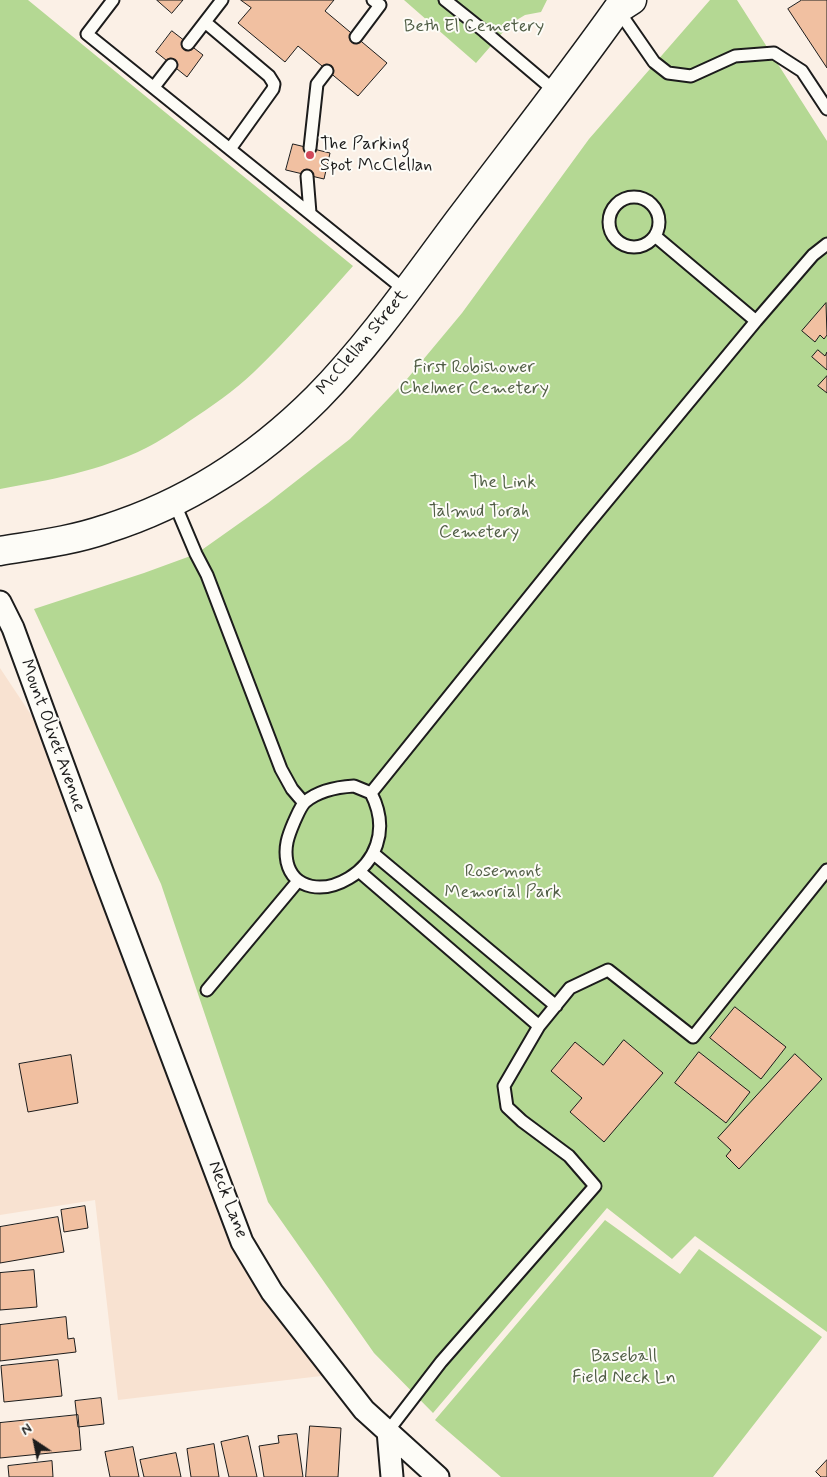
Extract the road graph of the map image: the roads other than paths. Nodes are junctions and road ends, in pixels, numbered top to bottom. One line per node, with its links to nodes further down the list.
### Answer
1 (113, 0): 11 (lane)
2 (222, 0): 6 (lane)
3 (445, 0): 12 (lane)
4 (376, 3): 7 (lane)
5 (624, 3): 12 (main road, McClellan Street); 13 (lane)
6 (205, 22): 8 (lane); 14 (lane)
7 (356, 37)
8 (188, 44)
9 (171, 65): 11 (lane)
10 (327, 71): 15 (lane)
11 (154, 87): 14 (lane)
12 (556, 92): 20 (main road, McClellan Street)
13 (827, 109)
14 (230, 148): 17 (lane)
15 (310, 148)
16 (307, 176): 17 (lane)
17 (310, 213): 20 (lane)
18 (655, 236): 18 (lane); 21 (lane)
19 (827, 244): 21 (lane)
20 (406, 291): 22 (main road, McClellan Street)
21 (756, 321): 26 (lane)
22 (174, 502): 23 (main road, McClellan Street); 27 (lane)
23 (0, 551)
24 (0, 602): 25 (street, Mount Olivet Avenue)
25 (6, 630): 30 (street, Mount Olivet Avenue)
26 (371, 793): 27 (lane); 28 (lane)
27 (304, 803): 32 (lane)
28 (374, 854): 31 (lane); 34 (lane)
29 (827, 870): 34 (lane)
30 (102, 871): 36 (street, Neck Lane)
31 (360, 872): 32 (lane); 35 (lane)
32 (298, 881): 33 (lane)
33 (207, 990)
34 (556, 1006): 35 (lane)
35 (539, 1026): 36 (lane)
36 (388, 1432): 37 (street); 38 (street, Neck Lane)
37 (392, 1477)
38 (438, 1477)

